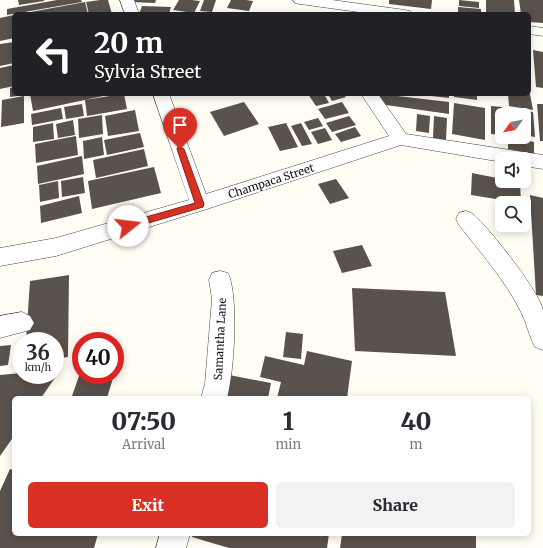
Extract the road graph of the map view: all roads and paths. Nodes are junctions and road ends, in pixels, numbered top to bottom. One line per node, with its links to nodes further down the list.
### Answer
1 (127, 0): 4 (street)
2 (300, 0): 3 (street)
3 (328, 6): 5 (street)
4 (131, 12)
5 (386, 12)
6 (531, 30): 7 (street)
7 (543, 32)
8 (162, 96): 12 (street)
9 (370, 96): 10 (street)
10 (400, 138): 11 (street, Champaca Street); 12 (street, Champaca Street)
11 (543, 162)
12 (200, 204): 14 (street, Champaca Street)
13 (466, 219): 16 (street)
14 (0, 257)
15 (220, 280): 17 (street, Samantha Lane)
16 (543, 340)
17 (215, 396)
18 (174, 536): 19 (street)
19 (171, 548)

